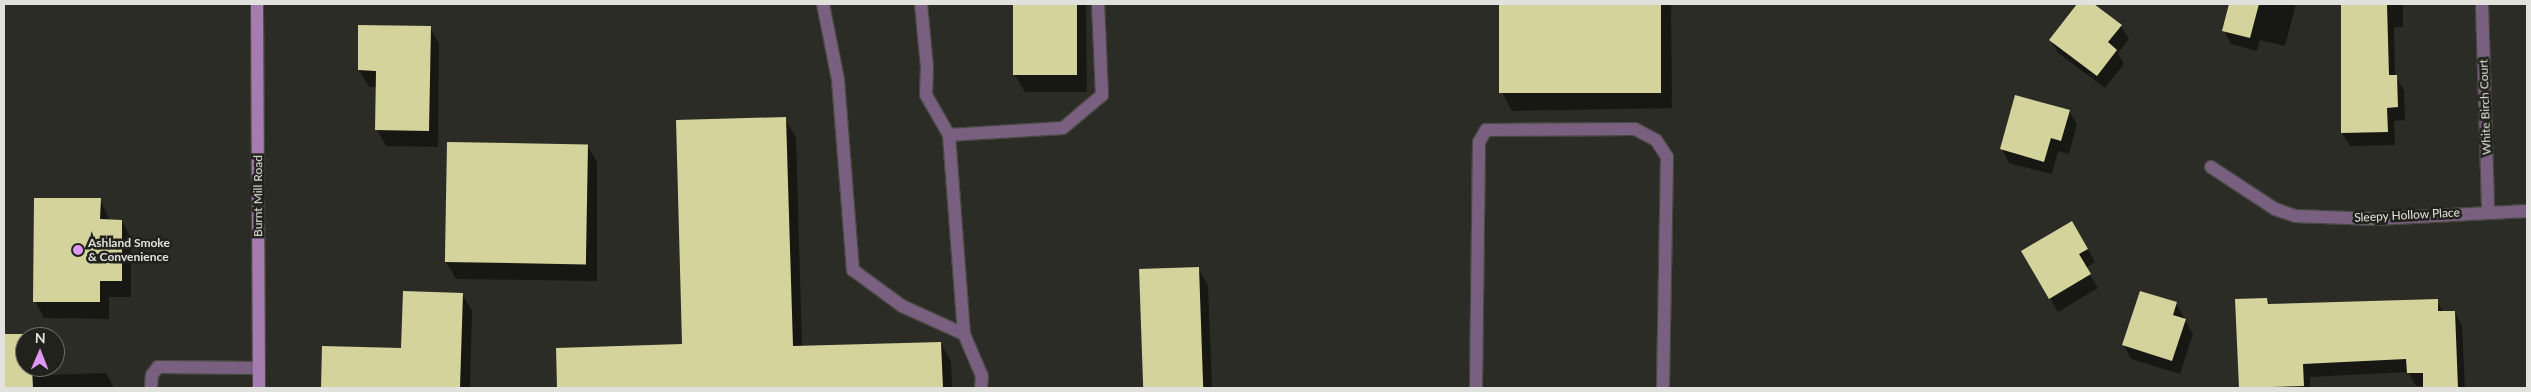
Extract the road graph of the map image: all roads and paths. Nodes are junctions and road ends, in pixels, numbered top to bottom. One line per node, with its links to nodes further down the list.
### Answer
1 (256, 4): 11 (main road, Burnt Mill Road)
2 (823, 4): 10 (street)
3 (921, 4): 6 (street)
4 (1098, 4): 6 (street)
5 (2482, 4): 8 (street, White Birch Court)
6 (949, 135): 10 (street)
7 (2211, 167): 8 (street, Sleepy Hollow Place)
8 (2488, 211): 9 (street, Sleepy Hollow Place)
9 (2527, 211)
10 (964, 334): 14 (street)
11 (259, 368): 12 (street); 13 (main road, Burnt Mill Road)
12 (151, 388)
13 (259, 388)
14 (981, 388)
15 (1476, 388): 16 (street)
16 (1664, 388)

